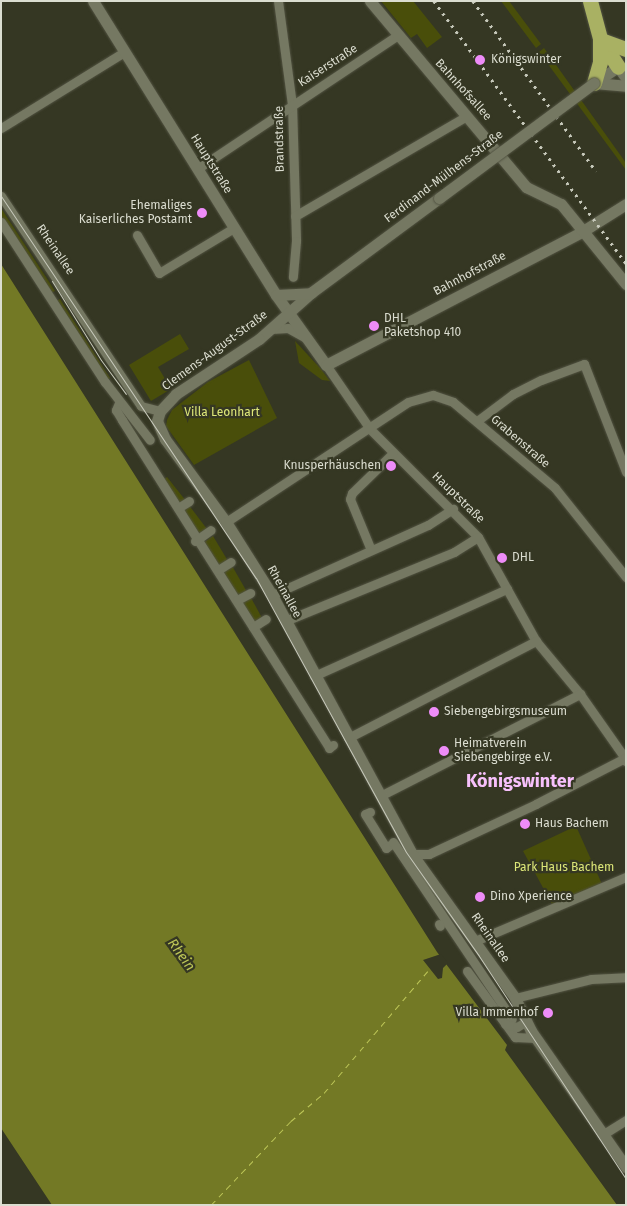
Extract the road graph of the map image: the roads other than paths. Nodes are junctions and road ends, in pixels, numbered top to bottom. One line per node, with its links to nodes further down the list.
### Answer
1 (94, 1): 8 (street, Hauptstraße)
2 (278, 1): 12 (street, Brandstraße)
3 (370, 1): 5 (street, Bahnhofsallee)
4 (590, 1): 6 (highway)
5 (398, 35): 12 (street, Kaiserstraße); 13 (street, Bahnhofsallee)
6 (600, 39): 7 (highway); 9 (highway); 10 (highway)
7 (626, 49)
8 (124, 52): 14 (street); 15 (street, Hauptstraße)
9 (622, 73): 10 (street, Ferdinand-Mülhens-Straße)
10 (594, 83): 11 (street); 25 (street, Ferdinand-Mülhens-Straße, bridge)
11 (626, 86)
12 (292, 104): 15 (street, Kaiserstraße); 18 (street, Brandstraße)
13 (467, 116): 18 (street); 21 (street, Bahnhofsallee)
14 (1, 128)
15 (197, 169): 20 (street, Hauptstraße)
16 (1, 196): 31 (street, Rheinallee)
17 (626, 204): 21 (street, Bahnhofstraße)
18 (295, 216): 23 (street, Brandstraße)
19 (1, 222): 32 (street)
20 (234, 228): 22 (street); 26 (street, Hauptstraße)
21 (585, 230): 24 (street, Bahnhofsallee); 30 (street, Bahnhofstraße)
22 (137, 235)
23 (293, 277)
24 (626, 284)
25 (312, 292): 26 (street); 27 (street, Ferdinand-Mülhens-Straße)
26 (276, 294): 27 (street, Hauptstraße)
27 (288, 313): 28 (street, Clemens-August-Straße); 29 (street, Hauptstraße)
28 (271, 329): 29 (street, Hauptstraße); 31 (street, Clemens-August-Straße)
29 (308, 340): 30 (street, Hauptstraße)
30 (326, 365): 34 (street, Hauptstraße)
31 (160, 411): 41 (street, Rheinallee)
32 (126, 418): 35 (street); 39 (street)
33 (478, 421): 34 (street, Grabenstraße); 37 (street); 48 (street, Grabenstraße)
34 (370, 429): 36 (street, Hauptstraße); 41 (street, Grabenstraße)
35 (150, 440)
36 (392, 453): 40 (street, Hauptstraße); 45 (street)
37 (626, 472)
38 (189, 501): 39 (street)
39 (178, 508): 44 (street)
40 (453, 509): 43 (street, Hauptstraße); 45 (street)
41 (226, 522): 51 (street, Rheinallee)
42 (211, 530): 44 (street)
43 (478, 537): 49 (street, Hauptstraße); 54 (street)
44 (196, 540): 47 (street)
45 (371, 550): 51 (street)
46 (231, 562): 47 (street)
47 (218, 570): 52 (street)
48 (626, 577)
49 (507, 590): 56 (street, Hauptstraße); 57 (street)
50 (250, 593): 52 (street)
51 (272, 595): 54 (street, Rheinallee)
52 (237, 600): 55 (street)
53 (266, 619): 55 (street)
54 (285, 621): 57 (street, Rheinallee)
55 (253, 627): 60 (street)
56 (536, 640): 58 (street, Hauptstraße); 59 (street)
57 (314, 676): 59 (street, Rheinallee)
58 (580, 694): 61 (street, Hauptstraße); 62 (street)
59 (348, 738): 62 (street, Rheinallee)
60 (330, 747)
61 (625, 759): 64 (street)
62 (380, 796): 64 (street, Rheinallee)
63 (370, 812): 64 (street)
64 (408, 858): 66 (street, Rheinallee); 70 (street, Rheinallee)
65 (626, 877): 66 (street)
66 (475, 941): 69 (street, Rheinallee)
67 (466, 971): 70 (street, Rheinallee)
68 (626, 977): 69 (street)
69 (515, 998): 71 (street, Rheinallee)
70 (508, 1021): 71 (street); 72 (street, Rheinallee)
71 (525, 1022): 72 (street, Rheinallee)
72 (536, 1038): 74 (street, Rheinallee)
73 (626, 1120): 74 (street)
74 (602, 1135): 75 (street, Rheinallee)
75 (626, 1167)

